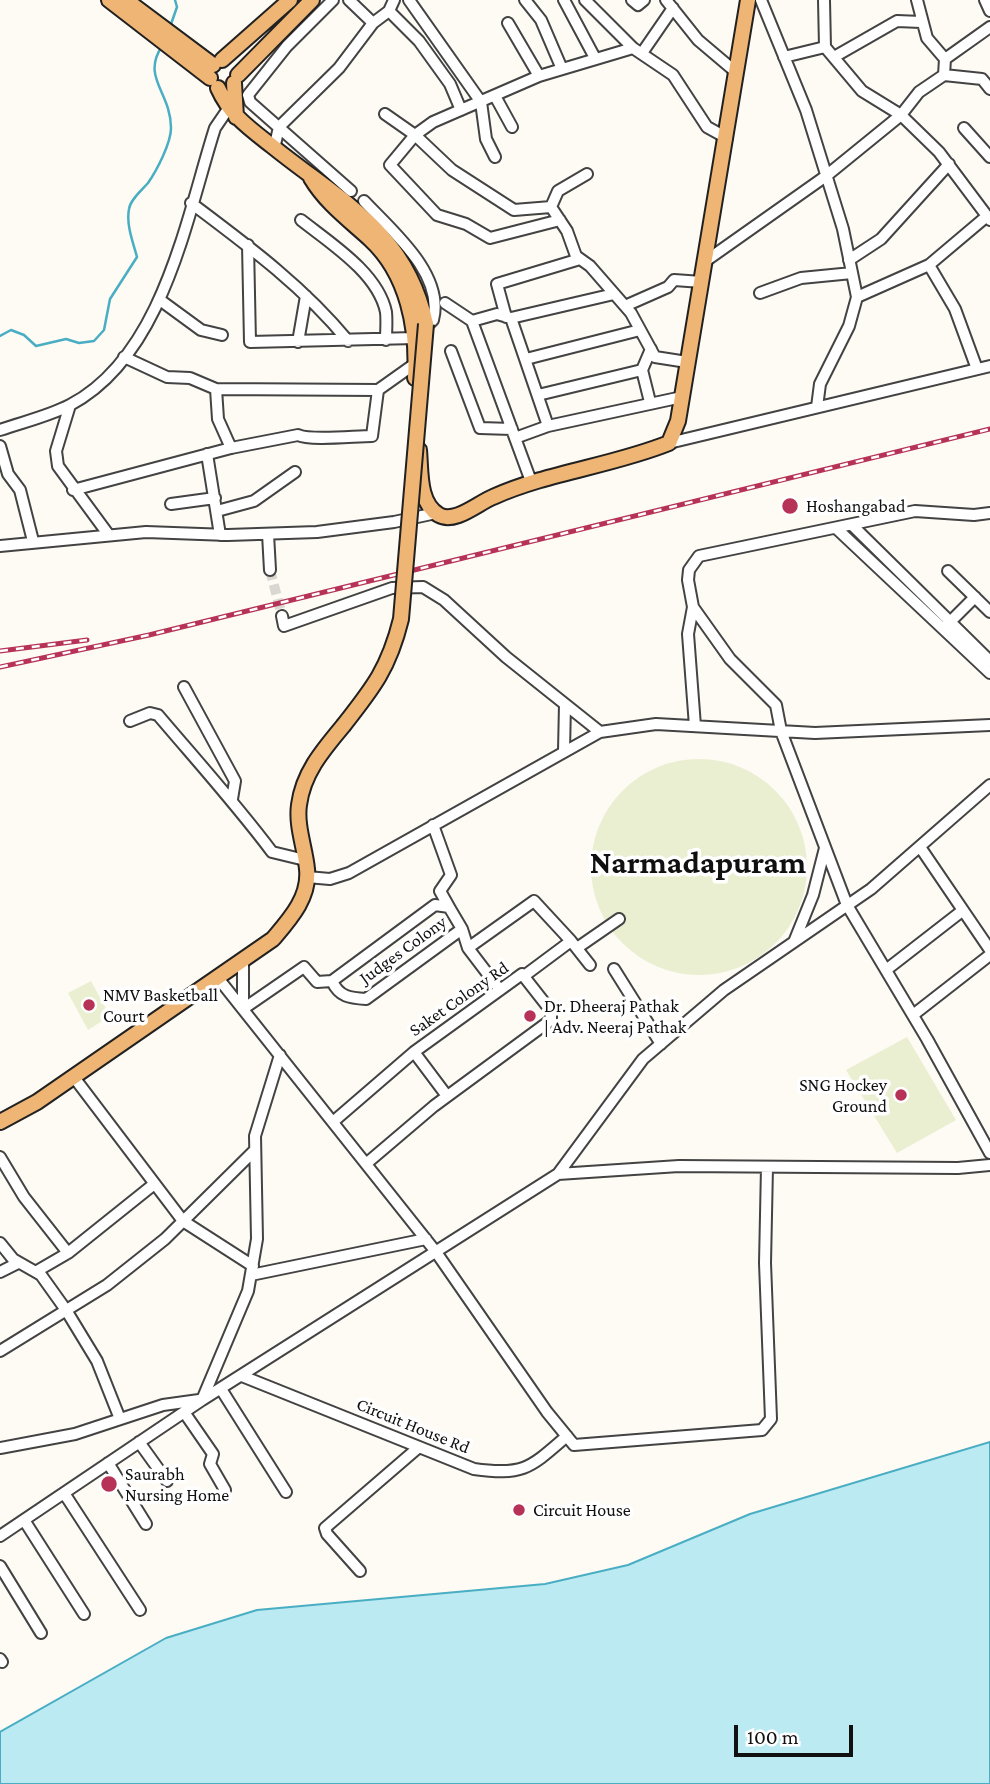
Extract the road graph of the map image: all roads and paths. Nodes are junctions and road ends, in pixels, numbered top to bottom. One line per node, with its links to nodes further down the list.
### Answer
1 (109, 0): 26 (main road)
2 (126, 0): 26 (main road)
3 (290, 0): 34 (main road)
4 (312, 0): 39 (main road)
5 (333, 0): 47 (street)
6 (349, 0): 23 (street)
7 (394, 0): 20 (street)
8 (409, 0): 42 (street)
9 (526, 0): 33 (street)
10 (564, 0): 31 (street)
11 (585, 0): 28 (street)
12 (632, 0): 13 (street)
13 (644, 0)
14 (748, 0): 35 (main road)
15 (761, 0): 29 (street)
16 (824, 0): 27 (street)
17 (917, 0): 22 (street)
18 (985, 0): 21 (street)
19 (670, 4): 28 (street); 35 (street)
20 (389, 11): 23 (street); 43 (street)
21 (990, 11)
22 (921, 22): 30 (street); 32 (street)
23 (373, 23): 47 (street)
24 (508, 23): 37 (street)
25 (990, 27): 32 (street)
26 (162, 34): 34 (main road); 34 (main road)
27 (825, 47): 29 (street); 30 (street)
28 (637, 51): 31 (street); 51 (street)
29 (784, 57): 57 (street)
30 (834, 57): 46 (street)
31 (595, 58): 33 (street)
32 (946, 60): 36 (street)
33 (562, 69): 37 (street)
34 (216, 73): 39 (main road); 39 (main road); 44 (main road)
35 (737, 73): 51 (main road)
36 (944, 75): 38 (street); 46 (street)
37 (539, 76): 41 (street)
38 (986, 76): 40 (street)
39 (236, 79): 44 (main road)
40 (990, 89)
41 (495, 96): 42 (street); 48 (street)
42 (481, 102): 43 (street); 53 (street)
43 (461, 110): 50 (street)
44 (233, 114): 52 (main road); 61 (street)
45 (385, 114): 50 (street)
46 (901, 115): 55 (street); 57 (street)
47 (279, 127): 52 (street); 59 (street)
48 (512, 127)
49 (964, 128): 54 (street)
50 (415, 135): 62 (street); 65 (street)
51 (727, 138): 68 (main road)
52 (274, 149): 58 (main road)
53 (495, 157)
54 (990, 157)
55 (948, 164): 63 (street); 69 (street)
56 (587, 174): 62 (street)
57 (826, 176): 68 (street); 69 (street)
58 (311, 178): 84 (main road); 148 (main road, bridge)
59 (351, 191)
60 (364, 201): 84 (street)
61 (191, 203): 66 (street); 77 (street)
62 (551, 207): 65 (street)
63 (989, 218): 70 (street)
64 (301, 220): 85 (street)
65 (560, 220): 67 (street)
66 (248, 245): 75 (street); 87 (street)
67 (580, 259): 74 (street); 80 (street)
68 (706, 260): 72 (main road)
69 (849, 260): 71 (street)
70 (929, 265): 76 (street); 95 (street)
71 (852, 273): 73 (street); 76 (street)
72 (702, 282): 79 (street); 92 (main road)
73 (760, 293)
74 (614, 294): 79 (street); 80 (street)
75 (306, 296): 86 (street); 87 (street)
76 (857, 297): 103 (street)
77 (160, 300): 83 (street); 90 (street)
78 (445, 303): 81 (street)
79 (625, 306): 82 (street)
80 (509, 317): 81 (street); 91 (street)
81 (472, 321): 106 (street)
82 (640, 330): 88 (street); 91 (street)
83 (222, 335)
84 (415, 338): 85 (street); 93 (main road)
85 (386, 340): 86 (street)
86 (348, 341): 87 (street)
87 (298, 342)
88 (651, 349): 92 (street); 96 (street)
89 (451, 351): 106 (street)
90 (124, 356): 97 (street); 102 (street)
91 (526, 359): 99 (street)
92 (687, 362): 100 (main road)
93 (416, 363): 98 (street); 117 (main road)
94 (990, 366): 95 (street)
95 (977, 369): 103 (street)
96 (642, 370): 99 (street); 101 (street)
97 (216, 389): 98 (street); 109 (street)
98 (378, 390): 109 (street)
99 (538, 395): 104 (street)
100 (682, 397): 101 (street); 107 (main road)
101 (650, 402): 104 (street)
102 (70, 405): 105 (street); 113 (street)
103 (817, 407): 107 (street)
104 (548, 426): 106 (street)
105 (0, 430)
106 (514, 433): 112 (street)
107 (669, 443): 112 (main road)
108 (0, 446): 124 (street)
109 (231, 448): 110 (street)
110 (208, 454): 113 (street); 114 (street)
111 (295, 472): 116 (street)
112 (532, 484): 117 (main road)
113 (74, 490): 121 (street)
114 (215, 498): 115 (street); 116 (street)
115 (171, 504)
116 (217, 511): 123 (street)
117 (436, 513): 122 (street)
118 (990, 513): 119 (street)
119 (852, 525): 120 (street); 132 (street)
120 (836, 528): 129 (street); 132 (street)
121 (108, 534): 123 (street); 124 (street)
122 (268, 534): 123 (street); 126 (street)
123 (220, 535)
124 (33, 541): 125 (street)
125 (0, 546)
126 (270, 570)
127 (948, 571): 128 (street)
128 (975, 597): 130 (street); 132 (street)
129 (693, 607): 139 (street); 140 (street)
130 (990, 612)
131 (282, 616): 136 (street)
132 (947, 625): 133 (street); 134 (street)
133 (990, 661)
134 (990, 673)
135 (184, 687): 144 (street)
136 (565, 704): 141 (street); 142 (street)
137 (130, 721): 144 (street)
138 (990, 725): 140 (street)
139 (695, 726): 140 (street); 141 (street)
140 (781, 731): 147 (street)
141 (600, 732): 142 (street)
142 (564, 751): 145 (street)
143 (990, 785): 146 (street)
144 (232, 799): 148 (street)
145 (433, 825): 149 (street); 151 (street)
146 (920, 847): 150 (street); 152 (street)
147 (825, 848): 150 (street); 155 (street)
148 (305, 860): 149 (main road)
149 (307, 877): 160 (main road)
150 (847, 905): 155 (street); 163 (street)
151 (449, 907): 154 (street, Judges Colony); 166 (street, Judges Colony)
152 (962, 911): 158 (street); 163 (street)
153 (619, 919): 156 (street)
154 (462, 929): 157 (street); 166 (street, Judges Colony)
155 (794, 942): 170 (street)
156 (574, 945): 157 (street); 161 (street); 164 (street)
157 (468, 948): 167 (street)
158 (990, 950)
159 (990, 955): 169 (street)
160 (243, 960): 165 (main road); 168 (street)
161 (590, 965)
162 (614, 969): 170 (street)
163 (886, 970): 169 (street)
164 (524, 976): 167 (street, Saket Colony Rd); 174 (street, Saket Colony Rd)
165 (218, 978): 168 (street); 173 (main road)
166 (332, 981): 168 (street, Judges Colony)
167 (500, 990): 171 (street, Saket Colony Rd)
168 (243, 1009): 172 (street)
169 (913, 1015): 178 (street)
170 (661, 1044): 183 (street)
171 (414, 1052): 174 (street, Saket Colony Rd); 175 (street)
172 (280, 1055): 175 (street); 177 (street)
173 (73, 1076): 176 (main road); 184 (street)
174 (447, 1096): 180 (street, Saket Colony Rd)
175 (334, 1121): 180 (street)
176 (0, 1122)
177 (255, 1150): 185 (street); 191 (street)
178 (990, 1153)
179 (0, 1157): 189 (street)
180 (367, 1163): 186 (street)
181 (990, 1165): 182 (street)
182 (767, 1167): 183 (street); 201 (street)
183 (558, 1174): 188 (street)
184 (153, 1185): 185 (street); 189 (street)
185 (183, 1221): 191 (street); 194 (street)
186 (426, 1239): 188 (street); 191 (street)
187 (0, 1243): 190 (street)
188 (436, 1252): 196 (street); 201 (street)
189 (68, 1253): 192 (street)
190 (18, 1263): 192 (street); 193 (street)
191 (252, 1270): 198 (street)
192 (37, 1271): 194 (street)
193 (0, 1272)
194 (66, 1310): 195 (street); 200 (street)
195 (0, 1351)
196 (242, 1376): 197 (street); 203 (street, Circuit House Rd)
197 (221, 1389): 198 (street); 208 (street)
198 (202, 1400): 199 (street); 200 (street)
199 (184, 1412): 202 (street); 207 (street)
200 (120, 1419): 204 (street)
201 (567, 1436): 203 (street, Circuit House Rd)
202 (139, 1442): 205 (street); 206 (street)
203 (419, 1447): 214 (street)
204 (0, 1448)
205 (108, 1463): 209 (street); 211 (street)
206 (167, 1481)
207 (225, 1490)
208 (286, 1492)
209 (64, 1493): 210 (street); 215 (street)
210 (24, 1520): 212 (street); 216 (street)
211 (146, 1524)
212 (0, 1536)
213 (0, 1566): 217 (street)
214 (360, 1572)
215 (140, 1610)
216 (84, 1614)
217 (41, 1633)

